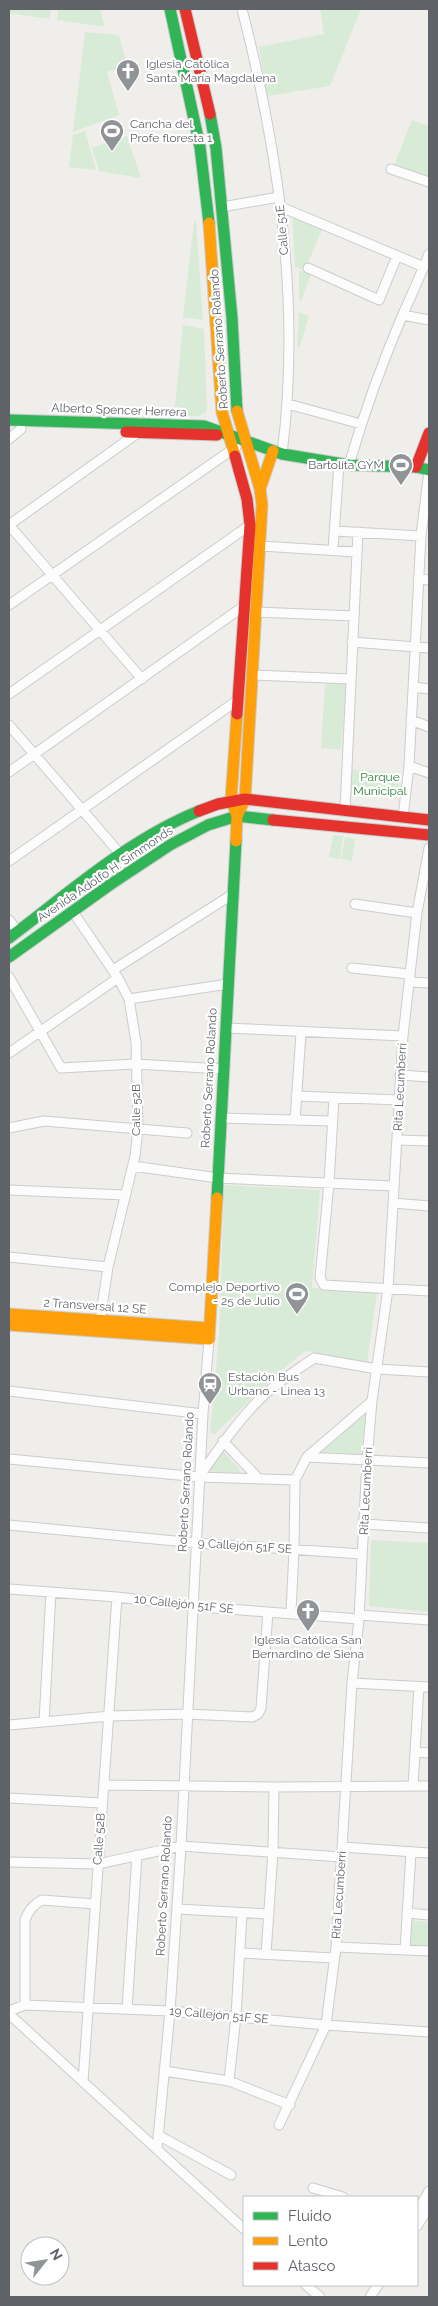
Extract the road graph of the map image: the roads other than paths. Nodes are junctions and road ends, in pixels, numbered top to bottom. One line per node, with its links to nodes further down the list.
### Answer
1 (170, 9): 22 (main road, Roberto Serrano Rolando)
2 (185, 9): 7 (main road, Roberto Serrano Rolando)
3 (242, 9): 6 (street, Calle 51E)
4 (390, 169): 5 (street)
5 (429, 182)
6 (279, 197): 7 (street); 8 (street, Calle 51E)
7 (222, 207): 24 (main road, Roberto Serrano Rolando)
8 (281, 207): 10 (street); 15 (street, Calle 51E)
9 (429, 254): 11 (street)
10 (397, 256): 11 (street); 12 (street)
11 (424, 267): 13 (street)
12 (308, 268)
13 (402, 315): 14 (street); 17 (street)
14 (429, 320)
15 (288, 404): 17 (street); 26 (street, Calle 51E)
16 (9, 420): 22 (main road, Alberto Spencer Herrera)
17 (361, 424): 27 (street)
18 (9, 429): 19 (main road, Alberto Spencer Herrera)
19 (22, 429): 20 (main road, Alberto Spencer Herrera); 23 (street)
20 (139, 432): 22 (main road, Alberto Spencer Herrera); 31 (street)
21 (429, 433): 28 (main road)
22 (228, 435): 24 (main road, Alberto Spencer Herrera); 25 (main road, Roberto Serrano Rolando)
23 (9, 439)
24 (246, 441): 25 (street); 26 (main road, Alberto Spencer Herrera); 30 (main road, Roberto Serrano Rolando)
25 (232, 450): 32 (main road, Roberto Serrano Rolando); 39 (street)
26 (277, 453): 27 (main road, Alberto Spencer Herrera); 30 (main road)
27 (344, 464): 28 (main road, Alberto Spencer Herrera); 33 (street)
28 (416, 467): 29 (main road, Alberto Spencer Herrera)
29 (429, 470): 35 (street)
30 (260, 489): 36 (main road, Roberto Serrano Rolando)
31 (9, 525): 39 (street)
32 (250, 525): 43 (main road, Roberto Serrano Rolando); 46 (street)
33 (335, 531): 34 (street); 37 (street)
34 (358, 532): 35 (street); 38 (street)
35 (421, 536): 40 (street)
36 (261, 546): 37 (street); 44 (main road, Roberto Serrano Rolando)
37 (333, 550): 38 (street)
38 (357, 552): 45 (street)
39 (53, 574): 42 (street); 46 (street)
40 (418, 579): 41 (street); 48 (street)
41 (429, 580)
42 (9, 605)
43 (244, 606): 51 (street); 56 (main road, Roberto Serrano Rolando)
44 (256, 612): 45 (street); 50 (main road, Roberto Serrano Rolando)
45 (354, 616): 47 (street)
46 (100, 630): 51 (street); 55 (street)
47 (352, 642): 48 (street); 52 (street)
48 (414, 646): 49 (street); 53 (street)
49 (429, 648)
50 (252, 675): 52 (street); 65 (main road, Roberto Serrano Rolando)
51 (142, 679): 60 (street)
52 (350, 679): 67 (street)
53 (414, 687): 54 (street); 57 (street)
54 (429, 689)
55 (9, 694)
56 (238, 700): 64 (main road, Roberto Serrano Rolando); 66 (street)
57 (411, 720): 59 (street); 61 (street)
58 (9, 725): 60 (street)
59 (429, 726)
60 (34, 754): 62 (street); 66 (street)
61 (409, 766): 63 (street); 69 (street)
62 (9, 772)
63 (429, 773)
64 (231, 799): 65 (main road, Avenida Adolfo H. Simmonds); 68 (main road, Roberto Serrano Rolando); 73 (main road, Avenida Adolfo H. Simmonds)
65 (245, 799): 67 (main road, Avenida Adolfo H. Simmonds); 68 (main road, Roberto Serrano Rolando)
66 (82, 810): 73 (street); 74 (street)
67 (345, 810): 69 (main road, Avenida Adolfo H. Simmonds)
68 (237, 816): 71 (main road, Avenida Adolfo H. Simmonds); 75 (main road, Roberto Serrano Rolando); 77 (main road, Avenida Adolfo H. Simmonds)
69 (403, 817): 70 (main road, Avenida Adolfo H. Simmonds)
70 (429, 820)
71 (429, 836)
72 (429, 848): 78 (street, Rita Lecumberri)
73 (122, 856): 80 (main road, Avenida Adolfo H. Simmonds)
74 (9, 861)
75 (233, 894): 83 (street); 87 (main road, Roberto Serrano Rolando)
76 (355, 904): 78 (street)
77 (73, 912): 81 (main road, Avenida Adolfo H. Simmonds); 83 (street, Calle 52B)
78 (417, 913): 85 (street, Rita Lecumberri)
79 (9, 920): 80 (street)
80 (14, 934)
81 (9, 957)
82 (352, 968): 85 (street)
83 (116, 974): 88 (street, Calle 52B); 90 (street)
84 (9, 977): 90 (street)
85 (409, 978): 86 (street); 92 (street, Rita Lecumberri)
86 (429, 983)
87 (228, 984): 88 (street); 89 (main road, Roberto Serrano Rolando)
88 (129, 999): 94 (street, Calle 52B)
89 (226, 1028): 91 (street); 95 (main road, Roberto Serrano Rolando)
90 (41, 1031): 93 (street); 94 (street)
91 (301, 1033): 92 (street); 98 (street)
92 (402, 1036): 96 (street, Rita Lecumberri)
93 (9, 1053)
94 (136, 1064): 95 (street); 105 (street, Calle 52B)
95 (223, 1070): 101 (main road, Roberto Serrano Rolando)
96 (400, 1075): 97 (street); 100 (street, Rita Lecumberri)
97 (429, 1077)
98 (296, 1096): 99 (street); 102 (street)
99 (334, 1098): 100 (street); 103 (street)
100 (398, 1100): 107 (street, Rita Lecumberri)
101 (221, 1118): 102 (street); 110 (main road, Roberto Serrano Rolando)
102 (295, 1120): 103 (street)
103 (332, 1121): 111 (street)
104 (9, 1128): 105 (street)
105 (138, 1129): 106 (street); 109 (street, Calle 52B)
106 (187, 1133)
107 (397, 1140): 108 (street); 112 (street, Rita Lecumberri)
108 (429, 1141)
109 (133, 1166): 110 (street); 114 (street, Calle 52B)
110 (218, 1178): 111 (street); 124 (main road, Roberto Serrano Rolando)
111 (329, 1183): 112 (street); 119 (street)
112 (393, 1186): 115 (street, Rita Lecumberri)
113 (9, 1190): 114 (street)
114 (124, 1195): 118 (street, Calle 52B)
115 (393, 1203): 116 (street); 119 (street, Rita Lecumberri)
116 (429, 1206)
117 (9, 1256): 118 (street)
118 (108, 1267): 122 (street, Calle 52B)
119 (388, 1290): 120 (street); 125 (street, Rita Lecumberri)
120 (429, 1291)
121 (9, 1314): 122 (main road, 2 Transversal 12 SE)
122 (100, 1320): 124 (main road, 2 Transversal 12 SE)
123 (9, 1325): 124 (main road, 2 Transversal 12 SE)
124 (209, 1333): 129 (street, Roberto Serrano Rolando)
125 (377, 1369): 126 (street); 128 (street, Rita Lecumberri); 130 (street)
126 (429, 1372)
127 (9, 1391): 129 (street)
128 (372, 1401): 131 (street); 133 (street, Rita Lecumberri)
129 (203, 1414): 135 (street, Roberto Serrano Rolando)
130 (223, 1441): 135 (street); 136 (street)
131 (307, 1457): 133 (street); 137 (street)
132 (9, 1459): 135 (street)
133 (367, 1459): 134 (street); 138 (street, Rita Lecumberri)
134 (429, 1463)
135 (199, 1477): 136 (street); 141 (street, Roberto Serrano Rolando)
136 (258, 1478): 137 (street)
137 (294, 1480): 142 (street)
138 (364, 1524): 140 (street); 143 (street, Rita Lecumberri)
139 (9, 1525): 141 (street, 9 Callejón 51F SE)
140 (429, 1528)
141 (196, 1543): 142 (street, 9 Callejón 51F SE); 147 (street, Roberto Serrano Rolando)
142 (294, 1550): 143 (street, 9 Callejón 51F SE); 149 (street)
143 (362, 1554): 150 (street, Rita Lecumberri)
144 (9, 1589): 145 (street, 10 Callejón 51F SE)
145 (51, 1592): 146 (street, 10 Callejón 51F SE); 157 (street)
146 (117, 1597): 147 (street, 10 Callejón 51F SE); 156 (street, Calle 52B)
147 (193, 1605): 148 (street, 10 Callejón 51F SE); 155 (street, Roberto Serrano Rolando)
148 (268, 1612): 149 (street, 10 Callejón 51F SE); 155 (street)
149 (291, 1612): 150 (street, 10 Callejón 51F SE)
150 (359, 1617): 151 (street, 10 Callejón 51F SE); 152 (street, Rita Lecumberri)
151 (429, 1620)
152 (352, 1683): 153 (street); 164 (street, Rita Lecumberri)
153 (419, 1687): 154 (street); 159 (street)
154 (429, 1687)
155 (187, 1714): 156 (street); 163 (street, Roberto Serrano Rolando)
156 (110, 1716): 157 (street); 161 (street, Calle 52B)
157 (44, 1722): 158 (street)
158 (9, 1725)
159 (415, 1752): 160 (street); 162 (street)
160 (429, 1753)
161 (104, 1785): 163 (street); 168 (street, Calle 52B)
162 (413, 1785): 164 (street); 165 (street)
163 (184, 1786): 166 (street); 169 (street, Roberto Serrano Rolando)
164 (346, 1786): 166 (street); 170 (street, Rita Lecumberri)
165 (429, 1786)
166 (274, 1787): 171 (street)
167 (9, 1798): 168 (street)
168 (102, 1803): 177 (street, Calle 52B)
169 (181, 1846): 171 (street); 174 (street); 179 (street, Roberto Serrano Rolando)
170 (342, 1847): 172 (street); 175 (street, Rita Lecumberri)
171 (273, 1851): 175 (street); 182 (street)
172 (411, 1852): 173 (street); 181 (street)
173 (429, 1853)
174 (137, 1855): 177 (street); 192 (street)
175 (342, 1857): 184 (street, Rita Lecumberri)
176 (9, 1862): 177 (street)
177 (98, 1864): 178 (street, Calle 52B)
178 (95, 1904): 190 (street); 191 (street, Calle 52B)
179 (177, 1909): 180 (street); 193 (street, Roberto Serrano Rolando)
180 (242, 1913): 182 (street); 187 (street)
181 (407, 1913): 183 (street); 185 (street)
182 (269, 1914): 188 (street)
183 (429, 1915)
184 (336, 1947): 185 (street); 189 (street, Rita Lecumberri)
185 (405, 1950): 186 (street)
186 (429, 1952)
187 (240, 1953): 188 (street); 195 (street)
188 (266, 1954): 189 (street)
189 (333, 1958): 196 (street, Rita Lecumberri)
190 (25, 2005): 191 (street, 19 Callejón 51F SE); 194 (street, 19 Callejón 51F SE)
191 (87, 2008): 192 (street, 19 Callejón 51F SE); 200 (street, Calle 52B)
192 (127, 2009): 193 (street, 19 Callejón 51F SE)
193 (170, 2011): 195 (street, 19 Callejón 51F SE); 198 (street, Roberto Serrano Rolando)
194 (9, 2012): 200 (street)
195 (236, 2016): 196 (street, 19 Callejón 51F SE); 199 (street)
196 (326, 2025): 197 (street, 19 Callejón 51F SE); 201 (street, Rita Lecumberri)
197 (429, 2032)
198 (164, 2071): 199 (street); 203 (street, Roberto Serrano Rolando)
199 (229, 2081): 201 (street)
200 (83, 2082): 204 (street)
201 (290, 2105): 202 (street, Rita Lecumberri)
202 (279, 2125)
203 (158, 2136): 204 (street, Roberto Serrano Rolando); 205 (street)
204 (158, 2150): 212 (street)
205 (231, 2175)
206 (313, 2188): 208 (street)
207 (429, 2192): 210 (street)
208 (340, 2196)
209 (429, 2207): 211 (street)
210 (418, 2210)
211 (418, 2224)
212 (243, 2227)
213 (307, 2286): 215 (street)
214 (377, 2286): 216 (street)
215 (320, 2297)
216 (370, 2297)

